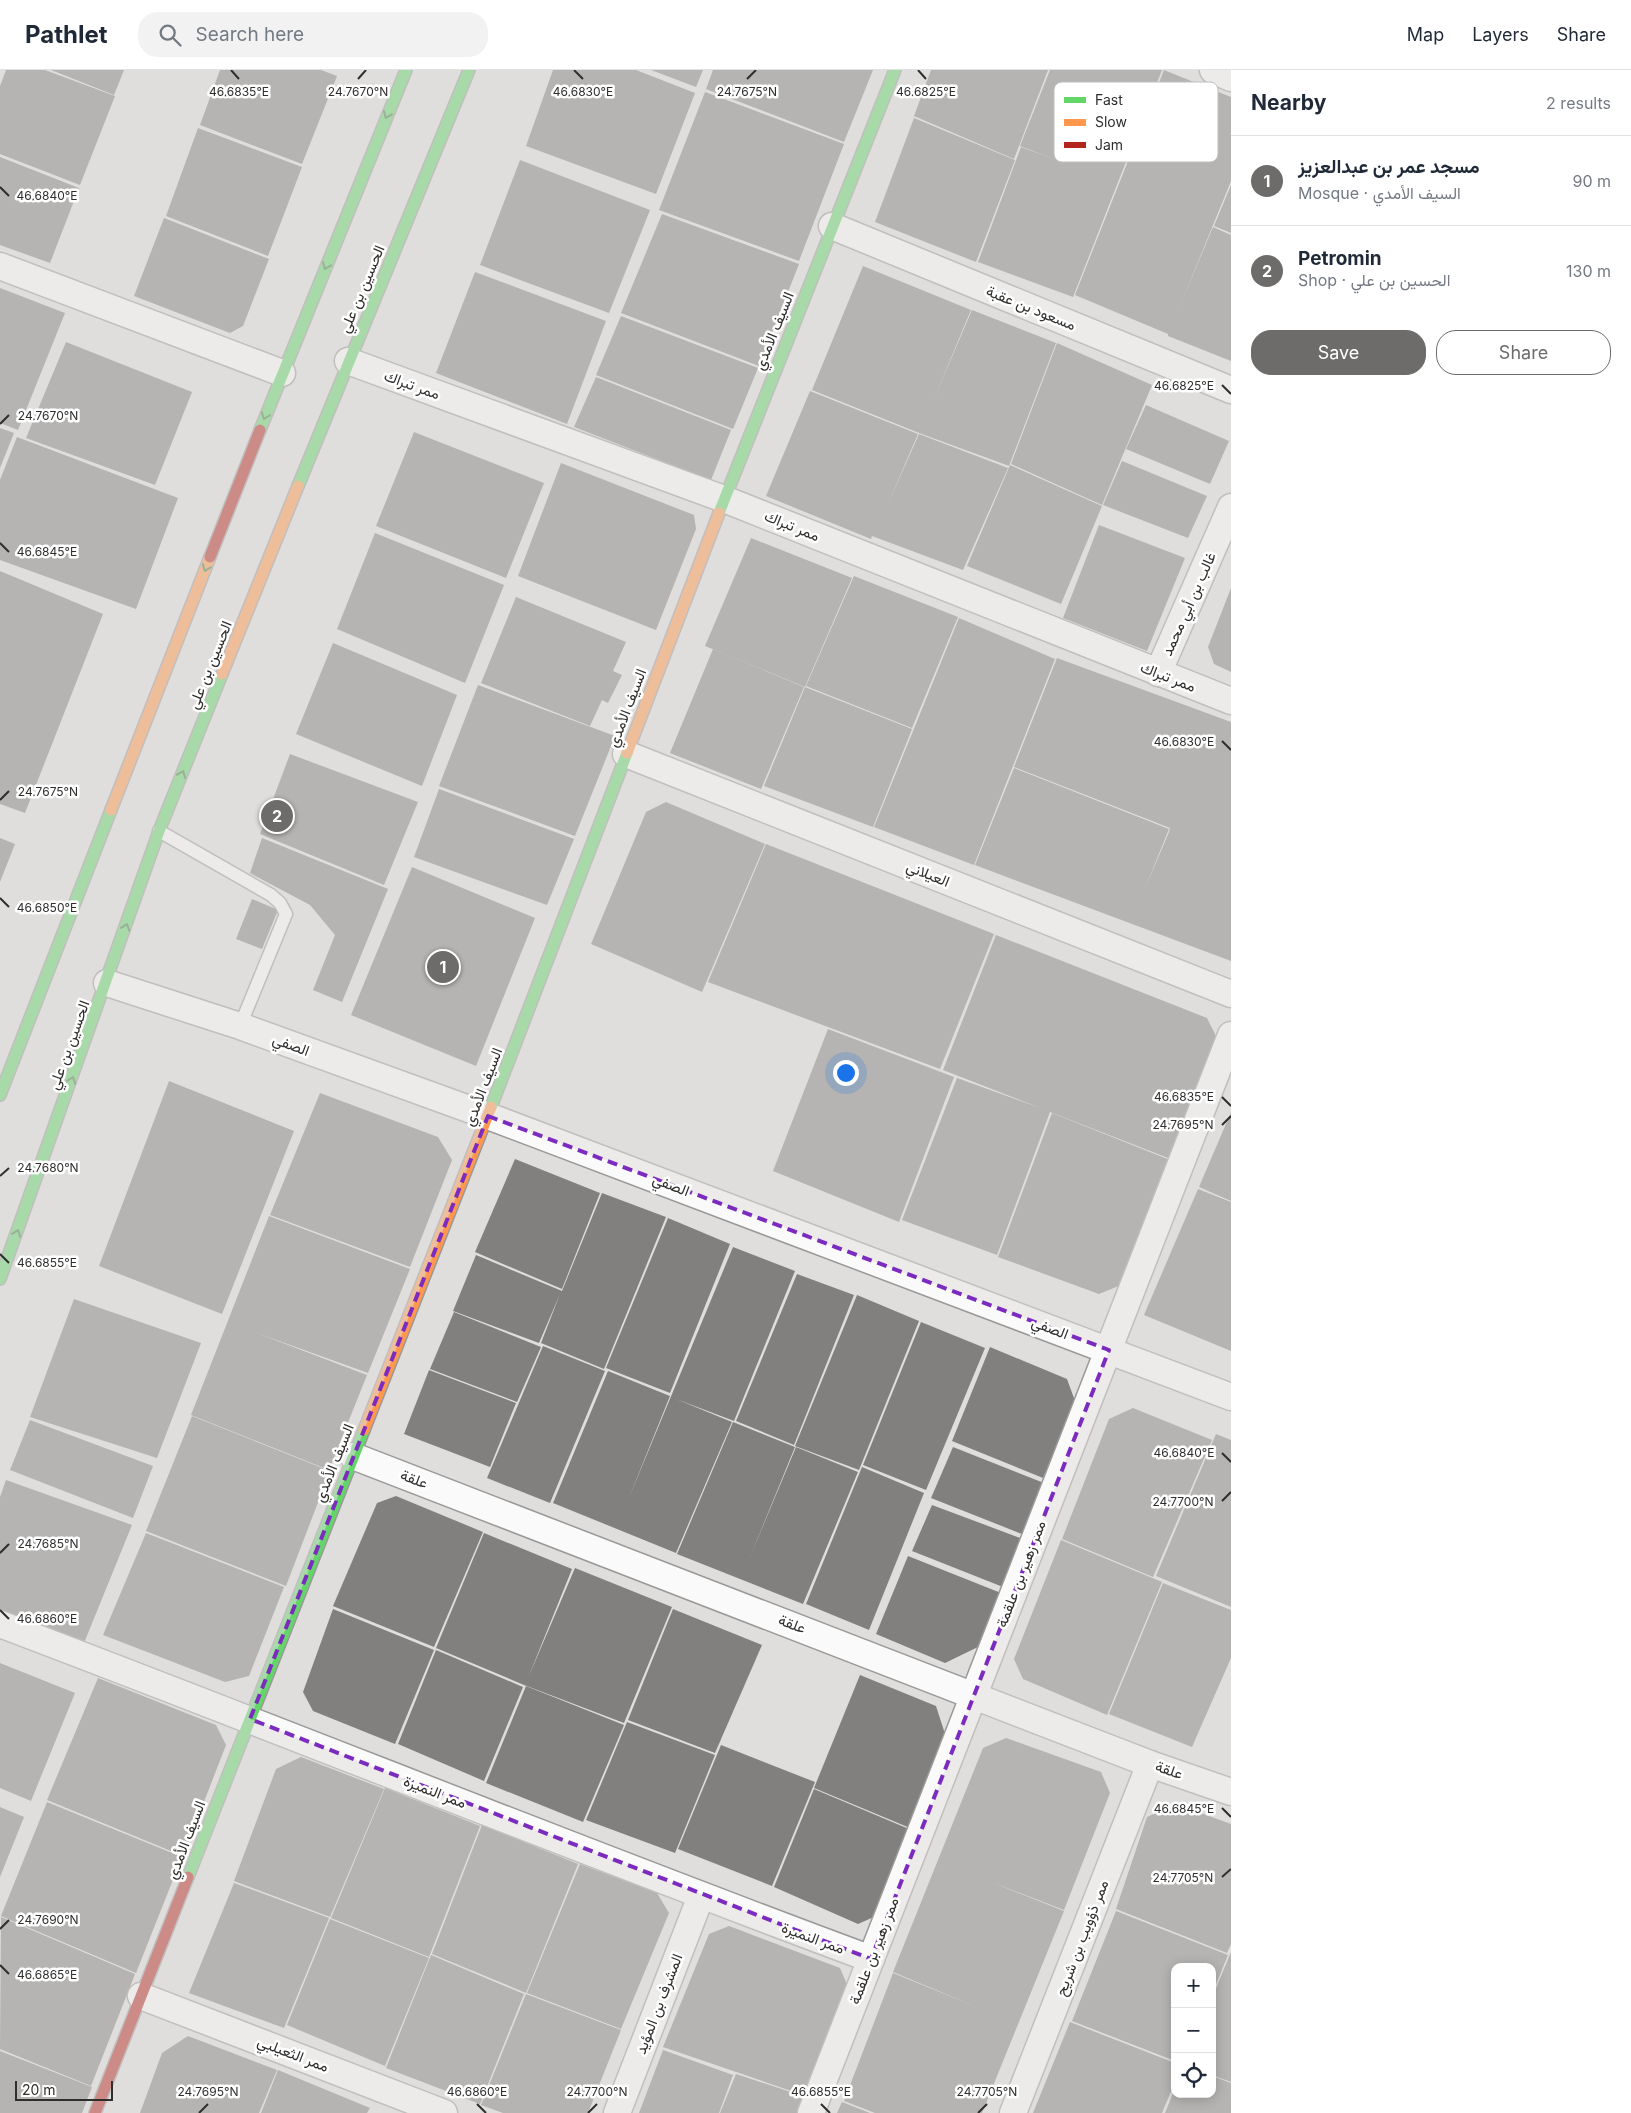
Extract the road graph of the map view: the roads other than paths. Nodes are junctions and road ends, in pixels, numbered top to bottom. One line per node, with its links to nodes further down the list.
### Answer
1 (406, 70): 9 (street, one-way to 9)
2 (469, 70): 8 (street, الحسين بن علي)
3 (895, 70): 6 (street, السيف الأمدي)
4 (1213, 70): 5 (street)
5 (1231, 78)
6 (832, 226): 10 (street, مسعود بن عقبة); 11 (street, السيف الأمدي)
7 (0, 266): 9 (street)
8 (348, 361): 11 (street, ممر تبراك); 16 (street, الحسين بن علي, one-way to 8)
9 (282, 373): 21 (street, one-way to 21)
10 (1231, 390)
11 (724, 499): 13 (street, ممر تبراك); 15 (street, السيف الأمدي)
12 (1231, 507): 13 (street, غالب بن أبي محمد)
13 (1158, 673): 14 (street, ممر تبراك)
14 (1231, 701)
15 (626, 754): 18 (street, العيلاني); 22 (street, السيف الأمدي)
16 (159, 831): 17 (street, الحسين بن علي, one-way to 16); 19 (lane)
17 (107, 983): 19 (street, الصفي); 23 (street, الحسين بن علي, one-way to 17)
18 (1231, 994)
19 (240, 1026): 22 (street, الصفي)
20 (1231, 1035): 24 (street, ممر زهير بن علقمة)
21 (0, 1095)
22 (488, 1116): 24 (street, الصفي); 26 (street, السيف الأمدي)
23 (0, 1279)
24 (1108, 1350): 25 (street, الصفي); 28 (street, ممر زهير بن علقمة)
25 (1231, 1397)
26 (353, 1456): 28 (street, علقة); 29 (street, السيف الأمدي)
27 (0, 1624): 29 (street, ممر النميرة)
28 (973, 1694): 30 (street, علقة); 33 (street, ممر زهير بن علقمة)
29 (250, 1719): 32 (street, ممر النميرة); 34 (street, السيف الأمدي)
30 (1150, 1764): 31 (street, علقة); 39 (street, ممر ذؤويب بن شريح)
31 (1231, 1792)
32 (701, 1896): 33 (street, ممر النميرة); 37 (street, المشرف بن المؤيد)
33 (871, 1959): 38 (street, ممر زهير بن علقمة)
34 (141, 1996): 35 (street, السيف الأمدي); 36 (street, ممر الثعيلبي)
35 (95, 2113)
36 (444, 2113)
37 (617, 2113)
38 (811, 2113)
39 (1013, 2113)

